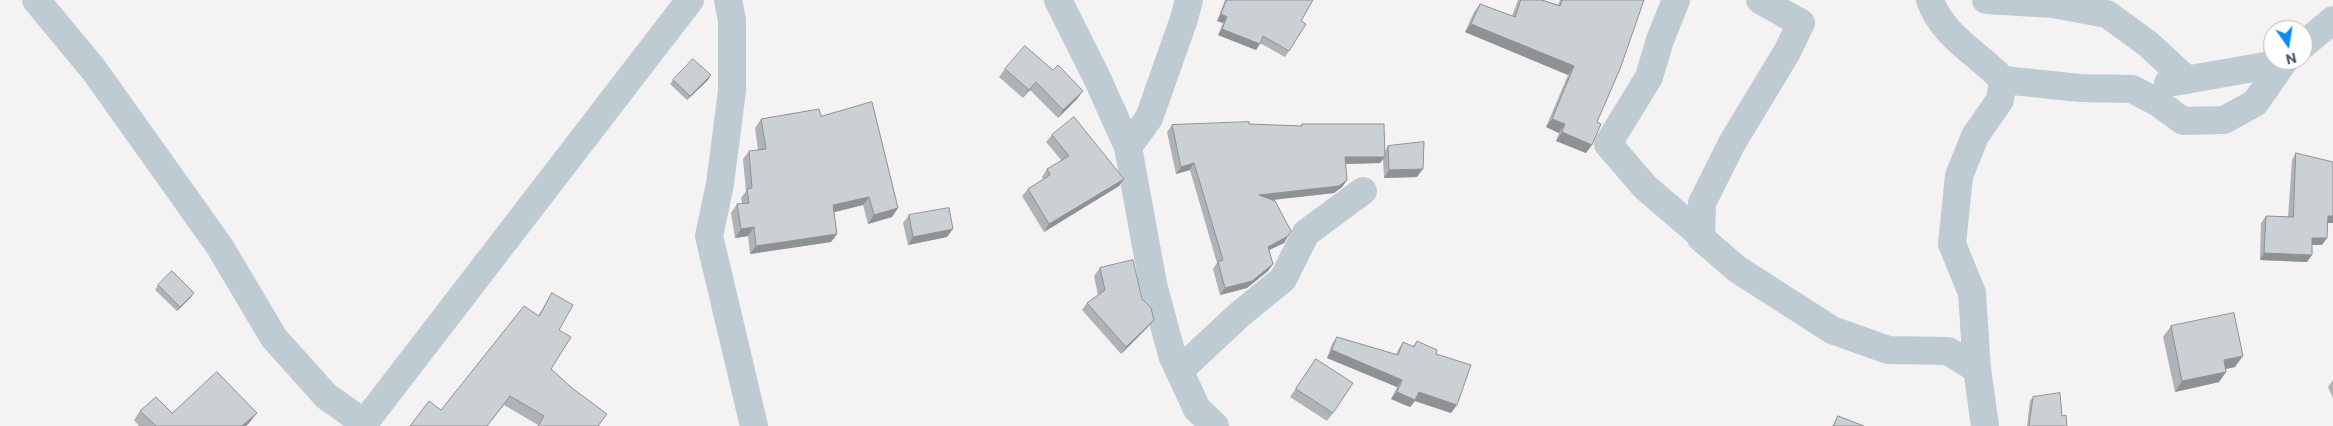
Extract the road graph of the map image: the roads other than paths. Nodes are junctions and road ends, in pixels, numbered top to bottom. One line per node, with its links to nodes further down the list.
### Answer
1 (36, 0): 22 (street)
2 (690, 0): 22 (street)
3 (728, 0): 23 (street)
4 (1058, 0): 17 (street)
5 (1189, 0): 17 (street)
6 (1676, 0): 19 (street)
7 (1760, 0): 19 (street)
8 (1930, 0): 14 (street)
9 (1986, 0): 15 (street)
10 (2333, 20): 11 (street)
11 (2313, 37)
12 (2263, 65): 15 (street)
13 (2278, 70): 16 (street)
14 (2004, 80): 16 (street); 20 (street)
15 (2187, 80): 16 (street)
16 (2132, 89)
17 (1128, 147): 21 (street)
18 (1363, 191): 21 (street)
19 (1701, 235): 20 (street)
20 (1977, 369): 25 (street)
21 (1179, 371): 24 (street)
22 (363, 425)
23 (754, 426)
24 (1215, 426)
25 (1985, 426)

